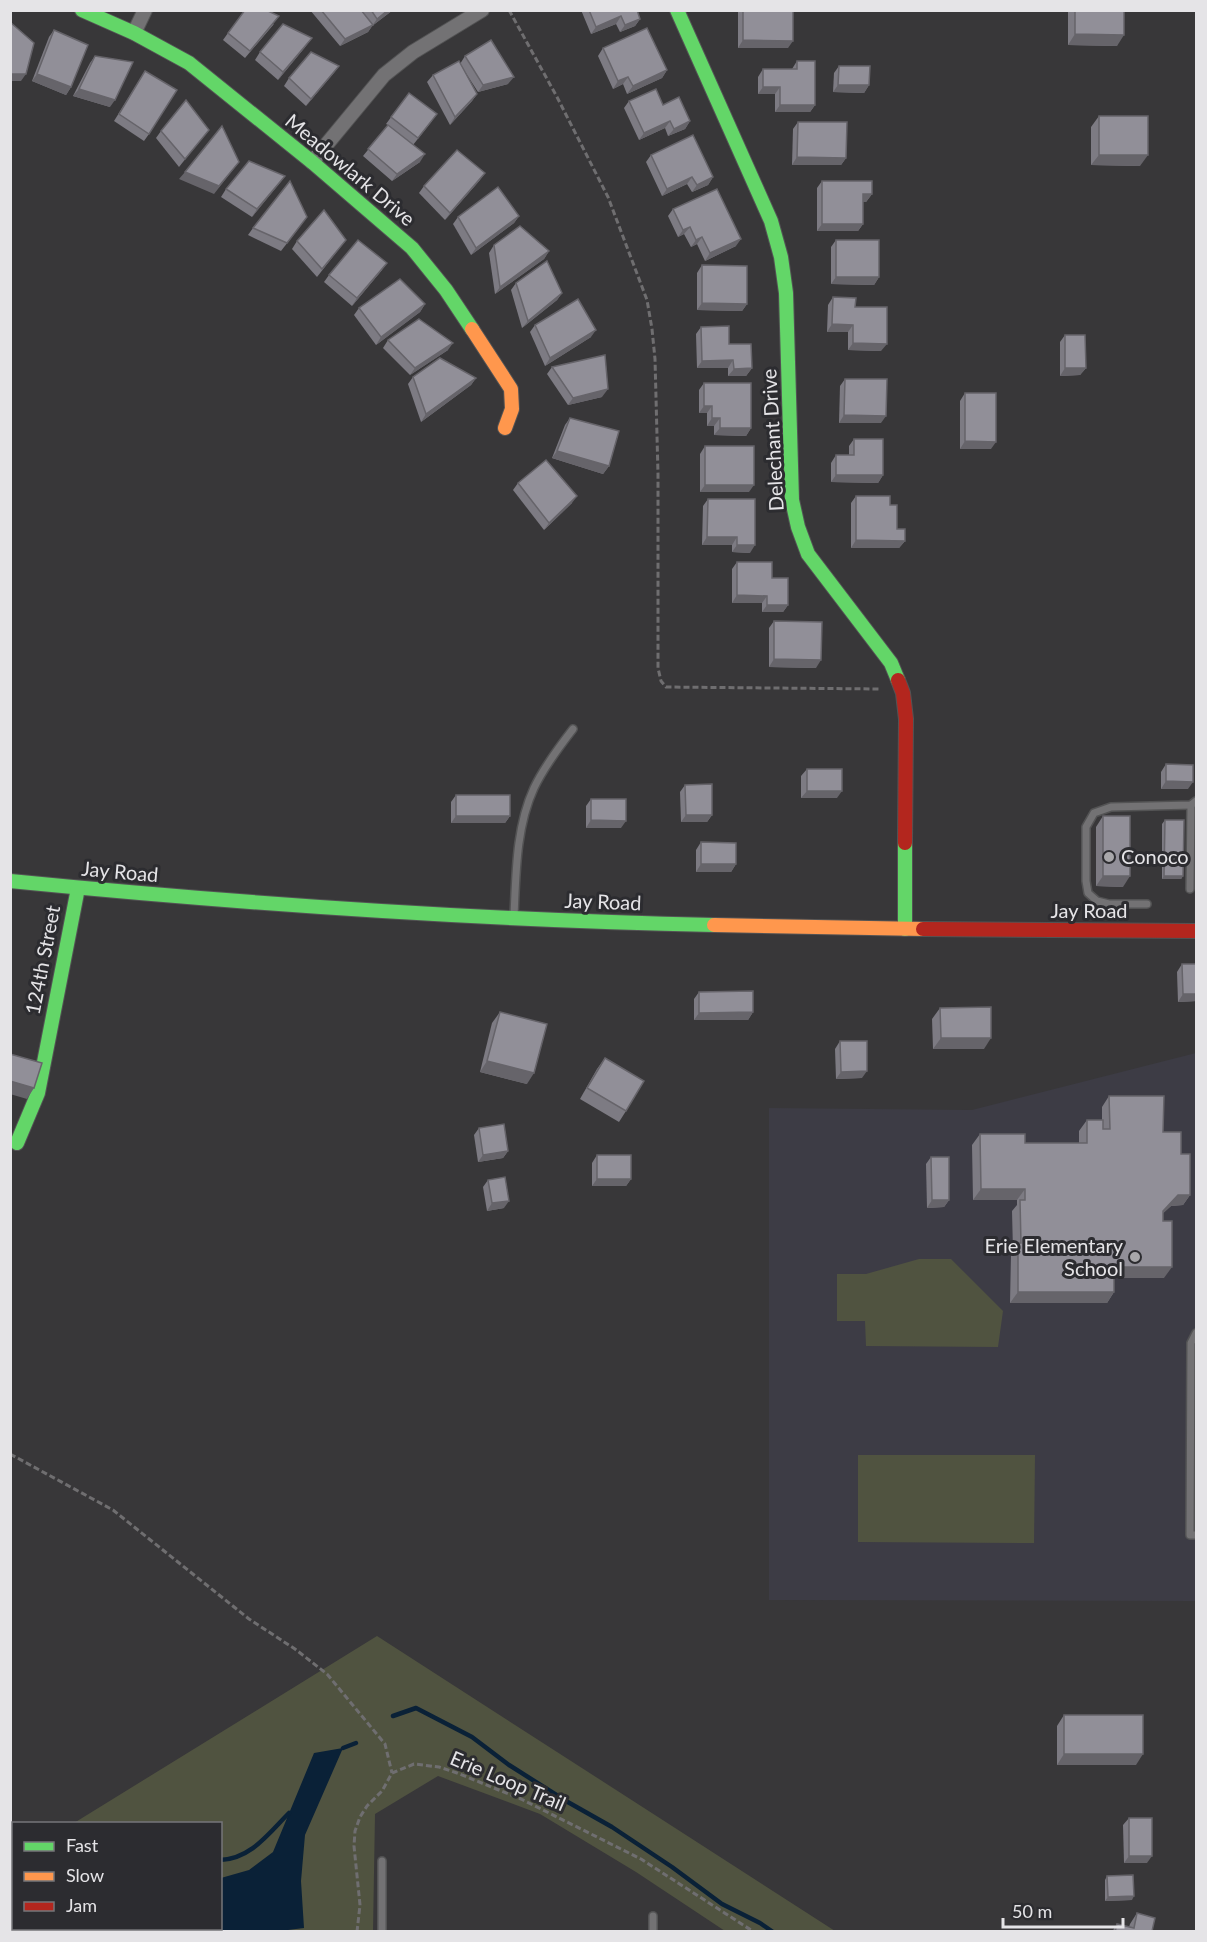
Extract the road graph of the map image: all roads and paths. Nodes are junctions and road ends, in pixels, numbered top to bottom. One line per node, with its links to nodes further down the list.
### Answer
1 (82, 10): 6 (street, Meadowlark Drive)
2 (145, 10): 6 (street)
3 (482, 10): 7 (street)
4 (509, 10): 9 (path)
5 (677, 10): 17 (street, Delechant Drive)
6 (134, 33): 7 (street, Meadowlark Drive)
7 (312, 162): 8 (street, Meadowlark Drive)
8 (505, 428)
9 (880, 689)
10 (573, 729): 16 (lane)
11 (1194, 803): 14 (lane); 15 (lane)
12 (10, 881): 13 (street, Jay Road)
13 (78, 888): 16 (street, Jay Road); 19 (street, 124th Street)
14 (1190, 889)
15 (1147, 904)
16 (514, 919): 17 (street, Jay Road)
17 (905, 929): 18 (street, Jay Road)
18 (1197, 931)
19 (16, 1143)
20 (1197, 1333): 22 (lane)
21 (10, 1454): 23 (path)
22 (1197, 1535)
23 (392, 1773): 26 (path); 29 (path, Erie Loop Trail)
24 (382, 1861): 27 (lane)
25 (653, 1916): 28 (lane)
26 (357, 1932)
27 (382, 1932)
28 (653, 1932)
29 (754, 1932)

